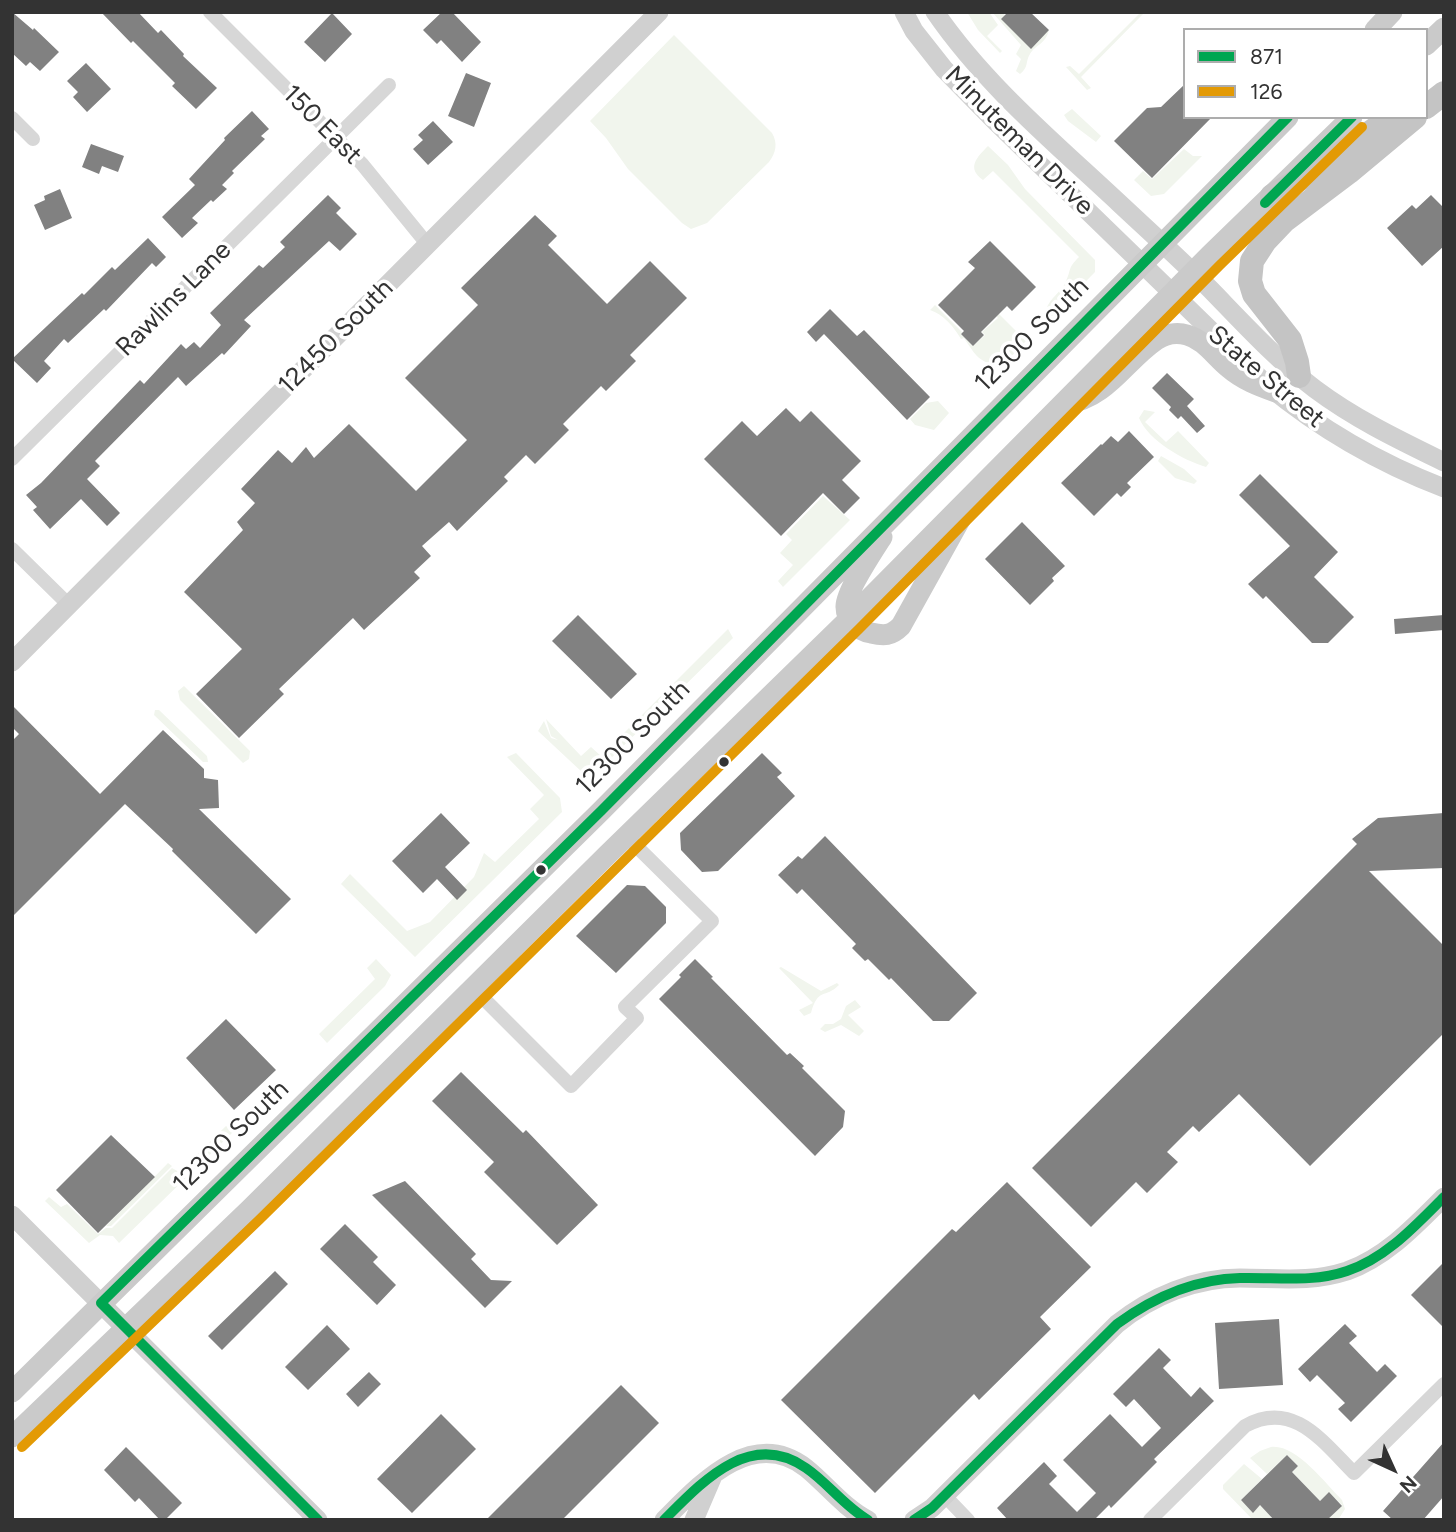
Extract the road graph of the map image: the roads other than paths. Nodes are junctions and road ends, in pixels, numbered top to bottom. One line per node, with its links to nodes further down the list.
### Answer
1 (210, 12): 19 (street, 150 East)
2 (659, 12): 23 (street, 12450 South)
3 (904, 12): 24 (street, Minuteman Drive)
4 (935, 12): 22 (street, Minuteman Drive)
5 (1392, 12): 7 (main road)
6 (1444, 27): 8 (main road)
7 (1377, 28)
8 (1428, 43)
9 (1444, 80): 11 (highway)
10 (389, 85): 19 (street, Rawlins Lane)
11 (1428, 88)
12 (1444, 93): 13 (highway)
13 (1428, 105)
14 (12, 118): 20 (street)
15 (1286, 119): 22 (main road, 12300 South)
16 (1350, 119): 21 (main road)
17 (1389, 119): 21 (highway)
18 (1413, 119): 27 (highway)
19 (336, 138): 23 (street, 150 East); 30 (street, Rawlins Lane)
20 (33, 139)
21 (1272, 196): 25 (main road)
22 (1161, 244): 24 (main road, 12300 South); 25 (street, State Street)
23 (428, 245): 36 (street, 12450 South)
24 (1143, 263): 26 (street, State Street); 34 (main road, 12300 South)
25 (1193, 272): 26 (main road); 27 (street, State Street)
26 (1173, 293): 28 (street, State Street); 29 (main road)
27 (1299, 376): 31 (street, State Street)
28 (1276, 392): 29 (main road); 33 (street, State Street)
29 (1060, 405): 32 (main road)
30 (12, 459)
31 (1442, 460)
32 (978, 488): 37 (main road); 37 (main road)
33 (1444, 488)
34 (896, 513): 37 (main road); 43 (main road, 12300 South)
35 (12, 549): 36 (street)
36 (69, 605): 38 (street, 12450 South)
37 (849, 619): 39 (main road)
38 (12, 662)
39 (626, 836): 40 (main road); 40 (street)
40 (474, 989): 44 (main road)
41 (1444, 1197): 49 (street)
42 (12, 1215): 43 (street)
43 (101, 1303): 44 (street); 46 (main road, 12300 South)
44 (125, 1328): 47 (main road); 50 (street)
45 (1444, 1384): 56 (street)
46 (12, 1392)
47 (12, 1437)
48 (720, 1469): 51 (street); 52 (street); 53 (street)
49 (945, 1496): 54 (street); 55 (street)
50 (318, 1520)
51 (664, 1520)
52 (694, 1520)
53 (868, 1520)
54 (914, 1520)
55 (968, 1520)
56 (1150, 1520)

